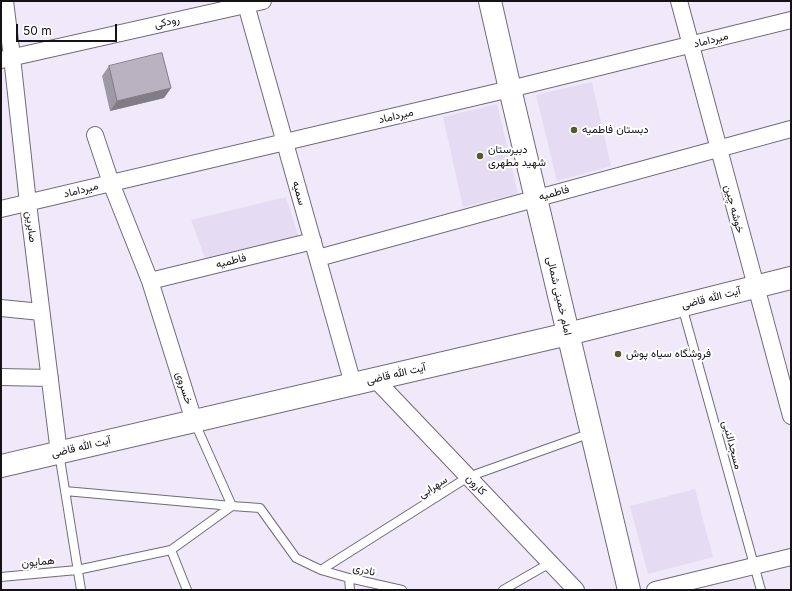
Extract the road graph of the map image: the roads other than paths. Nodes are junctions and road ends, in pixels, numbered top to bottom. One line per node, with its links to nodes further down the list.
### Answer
1 (5, 1): 8 (street, صابرین)
2 (263, 1): 5 (street, رودکی)
3 (490, 1): 9 (main road, امام خمینی شمالی)
4 (679, 1): 7 (street, خوشه چین)
5 (245, 3): 8 (street, رودکی); 12 (street, سمیه)
6 (791, 20): 7 (street, میرداماد)
7 (690, 45): 9 (street, میرداماد); 13 (street, خوشه چین)
8 (7, 58): 16 (street, صابرین)
9 (510, 89): 12 (street, میرداماد); 15 (main road, امام خمینی شمالی)
10 (791, 129): 13 (street, فاطمیه)
11 (95, 134): 14 (street, خسروی)
12 (285, 142): 14 (street, میرداماد); 18 (street, سمیه)
13 (718, 149): 15 (street, فاطمیه); 22 (street, خوشه چین)
14 (111, 183): 16 (street, میرداماد); 21 (street, خسروی)
15 (536, 198): 19 (street, فاطمیه); 26 (main road, امام خمینی شمالی)
16 (28, 203): 17 (street, میرداماد); 25 (street, صابرین)
17 (1, 209)
18 (313, 241): 19 (street, سمیه); 21 (street, فاطمیه)
19 (318, 258): 30 (street, سمیه)
20 (791, 278): 22 (main road, آیت الله قاضی)
21 (150, 281): 32 (street, خسروی)
22 (756, 287): 23 (main road, آیت الله قاضی); 31 (street, خوشه چین)
23 (682, 306): 26 (main road, آیت الله قاضی); 42 (lane, مسجدالنبی)
24 (1, 308): 25 (street)
25 (41, 312): 28 (street, صابرین)
26 (568, 334): 29 (main road, آیت الله قاضی); 33 (main road, امام خمینی شمالی)
27 (1, 377): 28 (street)
28 (50, 378): 34 (street, صابرین)
29 (375, 379): 30 (main road, آیت الله قاضی); 36 (street, کارون)
30 (353, 384): 32 (main road, آیت الله قاضی)
31 (791, 416)
32 (194, 421): 34 (main road, آیت الله قاضی); 38 (lane, خسروی)
33 (592, 433): 36 (lane, سهرابی); 53 (main road, امام خمینی شمالی)
34 (59, 453): 35 (main road, آیت الله قاضی); 37 (lane)
35 (1, 466)
36 (468, 477): 41 (street, کارون); 44 (lane, سهرابی)
37 (65, 491): 38 (lane); 43 (lane)
38 (232, 506): 39 (lane); 44 (lane)
39 (171, 550): 43 (lane, همایون); 48 (lane)
40 (791, 557): 42 (street)
41 (550, 563): 51 (lane); 52 (street, کارون)
42 (754, 566): 54 (street); 55 (lane, مسجدالنبی)
43 (77, 570): 45 (lane, همایون); 47 (lane)
44 (321, 570): 46 (lane, نادری)
45 (1, 576)
46 (349, 578): 49 (lane); 50 (lane, نادری)
47 (81, 590)
48 (187, 590)
49 (350, 590)
50 (402, 590)
51 (503, 590)
52 (576, 590)
53 (629, 590)
54 (655, 590)
55 (761, 590)

